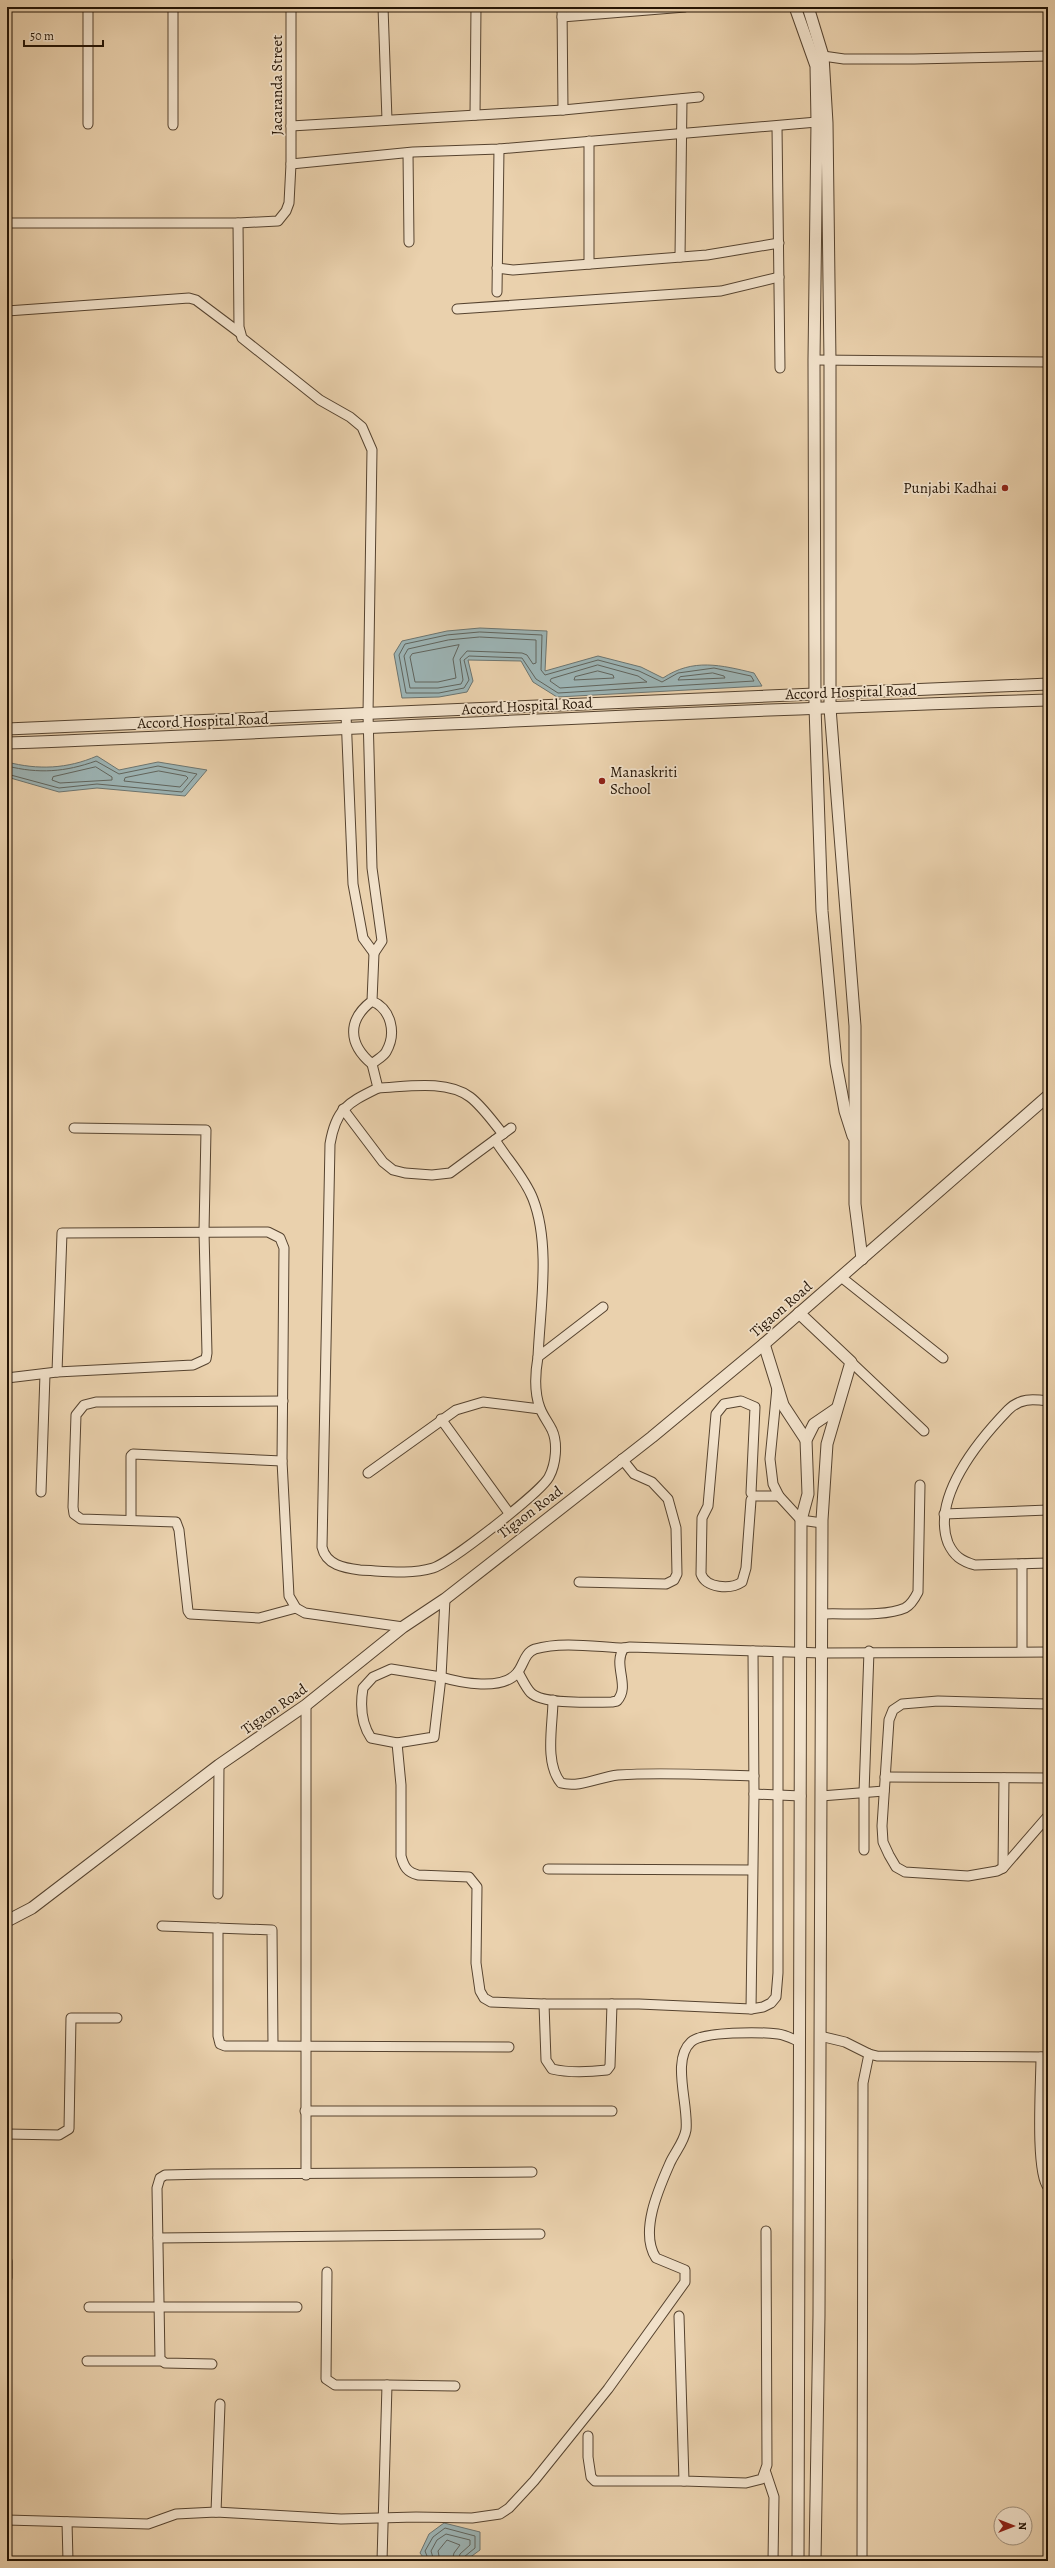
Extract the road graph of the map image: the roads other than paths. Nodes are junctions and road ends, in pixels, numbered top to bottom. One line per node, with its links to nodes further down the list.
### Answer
1 (88, 7): 20 (street)
2 (174, 7): 21 (street)
3 (291, 7): 22 (street, Jacaranda Street)
4 (383, 7): 18 (street)
5 (476, 7): 17 (street)
6 (562, 7): 11 (street)
7 (685, 7): 10 (street)
8 (795, 7): 19 (street)
9 (808, 7): 12 (street)
10 (652, 8): 11 (street)
11 (562, 17): 16 (street)
12 (823, 56): 13 (street); 42 (street)
13 (1048, 56)
14 (699, 98): 15 (street)
15 (682, 99): 16 (street); 24 (street)
16 (563, 110): 17 (street)
17 (475, 115): 18 (street)
18 (388, 120): 22 (street)
19 (817, 122): 23 (street); 41 (street)
20 (88, 124)
21 (173, 125)
22 (291, 126): 28 (street, Jacaranda Street)
23 (776, 127): 24 (street); 32 (street)
24 (682, 133): 25 (street); 33 (street)
25 (589, 141): 26 (street); 34 (street)
26 (499, 149): 27 (street); 35 (street)
27 (408, 153): 28 (street); 31 (street)
28 (291, 164): 30 (street, Jacaranda Street)
29 (7, 223): 30 (street, Jacaranda Street)
30 (238, 223): 40 (street)
31 (409, 242)
32 (779, 243): 33 (street); 36 (street)
33 (680, 257): 34 (street)
34 (589, 264): 35 (street)
35 (497, 268): 37 (street)
36 (779, 277): 38 (street); 44 (street)
37 (497, 292)
38 (457, 309)
39 (7, 311): 40 (street)
40 (240, 333): 51 (street)
41 (814, 360): 42 (street); 46 (street)
42 (830, 362): 43 (street); 47 (street)
43 (1048, 362)
44 (780, 368)
45 (1048, 684): 47 (street)
46 (814, 692): 47 (street); 49 (street); 51 (street)
47 (830, 693): 50 (street)
48 (1048, 700): 50 (street, Accord Hospital Road)
49 (814, 707): 50 (street, Accord Hospital Road); 54 (street, Accord Hospital Road); 65 (street)
50 (830, 708): 65 (street)
51 (368, 714): 52 (street); 54 (street)
52 (346, 715): 53 (street); 55 (street)
53 (7, 729)
54 (369, 729): 55 (street, Accord Hospital Road); 57 (street)
55 (348, 730): 56 (street, Accord Hospital Road); 57 (street)
56 (7, 744)
57 (374, 953): 58 (street)
58 (372, 1001): 59 (street); 59 (street)
59 (372, 1064): 60 (street)
60 (378, 1088): 62 (street); 64 (street)
61 (1048, 1096): 67 (street, Tigaon Road)
62 (343, 1109): 64 (street); 94 (street)
63 (74, 1128): 66 (street)
64 (495, 1140): 72 (street)
65 (855, 1141): 67 (street)
66 (204, 1232): 75 (street); 75 (street); 79 (street)
67 (862, 1259): 68 (street, Tigaon Road)
68 (841, 1277): 70 (street, Tigaon Road); 73 (street)
69 (603, 1307): 72 (street)
70 (799, 1313): 71 (street, Tigaon Road); 74 (street)
71 (764, 1344): 78 (street); 86 (street, Tigaon Road)
72 (538, 1357): 81 (street)
73 (943, 1358)
74 (851, 1362): 82 (street); 84 (street)
75 (57, 1372): 76 (street)
76 (45, 1374): 77 (street); 90 (street)
77 (7, 1378)
78 (777, 1388): 85 (street); 92 (street)
79 (283, 1401): 87 (street); 96 (street)
80 (1048, 1401): 95 (street)
81 (540, 1409): 83 (street); 94 (street)
82 (836, 1409): 85 (street); 98 (street)
83 (441, 1419): 88 (street); 94 (street)
84 (924, 1431)
85 (806, 1440): 97 (street)
86 (622, 1459): 101 (street); 102 (street, Tigaon Road)
87 (282, 1461): 96 (street); 103 (street)
88 (368, 1473)
89 (920, 1485): 104 (street)
90 (42, 1492)
91 (753, 1496): 91 (street); 92 (street)
92 (779, 1496): 97 (street)
93 (1048, 1510): 95 (street)
94 (509, 1513)
95 (944, 1514): 100 (street)
96 (131, 1520): 103 (street)
97 (801, 1520): 98 (street); 111 (street)
98 (822, 1524): 104 (street)
99 (1048, 1563): 100 (street)
100 (1022, 1564): 109 (street)
101 (579, 1582)
102 (445, 1599): 105 (street, Tigaon Road); 115 (street)
103 (296, 1608): 105 (street)
104 (823, 1614): 113 (street)
105 (403, 1627): 118 (street, Tigaon Road)
106 (624, 1648): 107 (street); 114 (street); 116 (street)
107 (753, 1651): 110 (street); 121 (street)
108 (869, 1651): 109 (street); 113 (street); 126 (street)
109 (1022, 1651): 112 (street)
110 (778, 1652): 111 (street); 128 (street)
111 (801, 1652): 113 (street); 129 (street)
112 (1048, 1652)
113 (822, 1654): 130 (street)
114 (518, 1672): 115 (street); 116 (street)
115 (441, 1677): 119 (street); 119 (street)
116 (554, 1700): 121 (street)
117 (1048, 1704): 122 (street)
118 (306, 1705): 120 (street, Tigaon Road); 146 (street)
119 (397, 1743): 140 (street)
120 (219, 1765): 136 (street); 137 (street, Tigaon Road)
121 (754, 1776): 127 (street)
122 (884, 1777): 123 (street); 125 (street)
123 (1004, 1778): 124 (street); 133 (street)
124 (1048, 1778)
125 (884, 1791): 126 (street); 133 (street)
126 (864, 1793): 130 (street); 132 (street)
127 (754, 1794): 128 (street); 135 (street)
128 (777, 1795): 129 (street); 142 (street)
129 (802, 1796): 145 (street)
130 (821, 1796): 144 (street)
131 (1048, 1816): 133 (street)
132 (864, 1850)
133 (1003, 1868)
134 (548, 1869): 135 (street)
135 (752, 1870): 142 (street)
136 (218, 1894)
137 (7, 1921)
138 (162, 1926): 139 (street)
139 (218, 1928): 147 (street); 147 (street)
140 (544, 2004): 141 (street); 141 (street)
141 (612, 2004): 142 (street)
142 (751, 2009)
143 (117, 2018): 153 (street)
144 (820, 2036): 149 (street); 184 (street)
145 (800, 2042): 177 (street); 183 (street)
146 (305, 2044): 147 (street); 148 (street); 151 (street)
147 (273, 2045)
148 (509, 2047)
149 (869, 2054): 150 (street); 185 (street)
150 (1044, 2057): 156 (street)
151 (305, 2111): 152 (street); 155 (street)
152 (612, 2111)
153 (7, 2134)
154 (532, 2172): 155 (street)
155 (306, 2175): 159 (street)
156 (1048, 2187)
157 (766, 2231): 174 (street)
158 (540, 2234): 159 (street)
159 (158, 2238): 164 (street)
160 (7, 2261): 162 (street)
161 (327, 2272): 170 (street)
162 (7, 2278)
163 (89, 2307): 164 (street)
164 (159, 2307): 165 (street); 168 (street)
165 (297, 2307)
166 (679, 2316): 175 (street)
167 (87, 2361): 168 (street)
168 (161, 2361): 169 (street)
169 (212, 2364)
170 (387, 2385): 171 (street); 177 (street)
171 (454, 2386)
172 (220, 2404): 176 (street)
173 (588, 2436): 175 (street)
174 (766, 2473): 175 (street); 182 (street)
175 (684, 2481)
176 (216, 2512): 177 (street); 179 (street)
177 (384, 2518): 181 (street)
178 (7, 2520): 179 (street)
179 (67, 2522): 180 (street)
180 (68, 2561)
181 (382, 2561)
182 (774, 2561)
183 (798, 2561)
184 (815, 2561)
185 (862, 2561)

